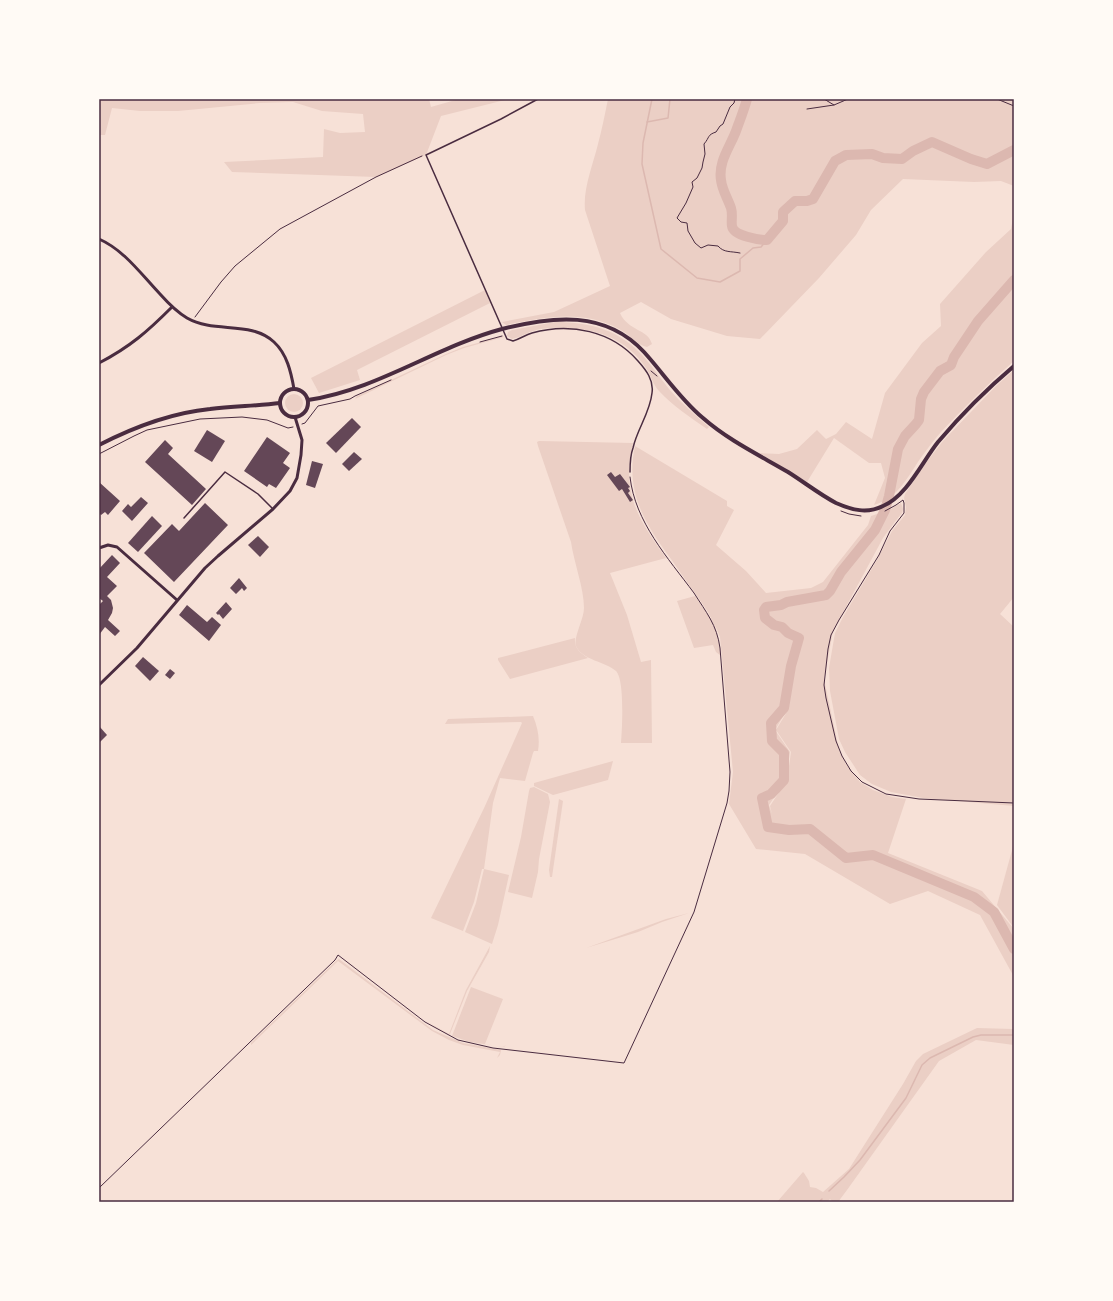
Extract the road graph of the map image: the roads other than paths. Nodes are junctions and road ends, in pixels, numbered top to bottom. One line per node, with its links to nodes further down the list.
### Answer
1 (538, 99): 4 (lane)
2 (99, 239): 3 (street)
3 (172, 307): 5 (street); 7 (street)
4 (502, 329): 6 (street); 8 (street); 12 (lane)
5 (99, 362)
6 (1014, 366)
7 (294, 389): 8 (street); 9 (street)
8 (308, 400): 10 (street)
9 (280, 404): 10 (street); 11 (street)
10 (295, 416): 13 (street)
11 (99, 445)
12 (630, 472)
13 (273, 509): 14 (lane); 16 (street)
14 (184, 518)
15 (99, 548): 16 (street)
16 (177, 600): 17 (street)
17 (99, 685)

